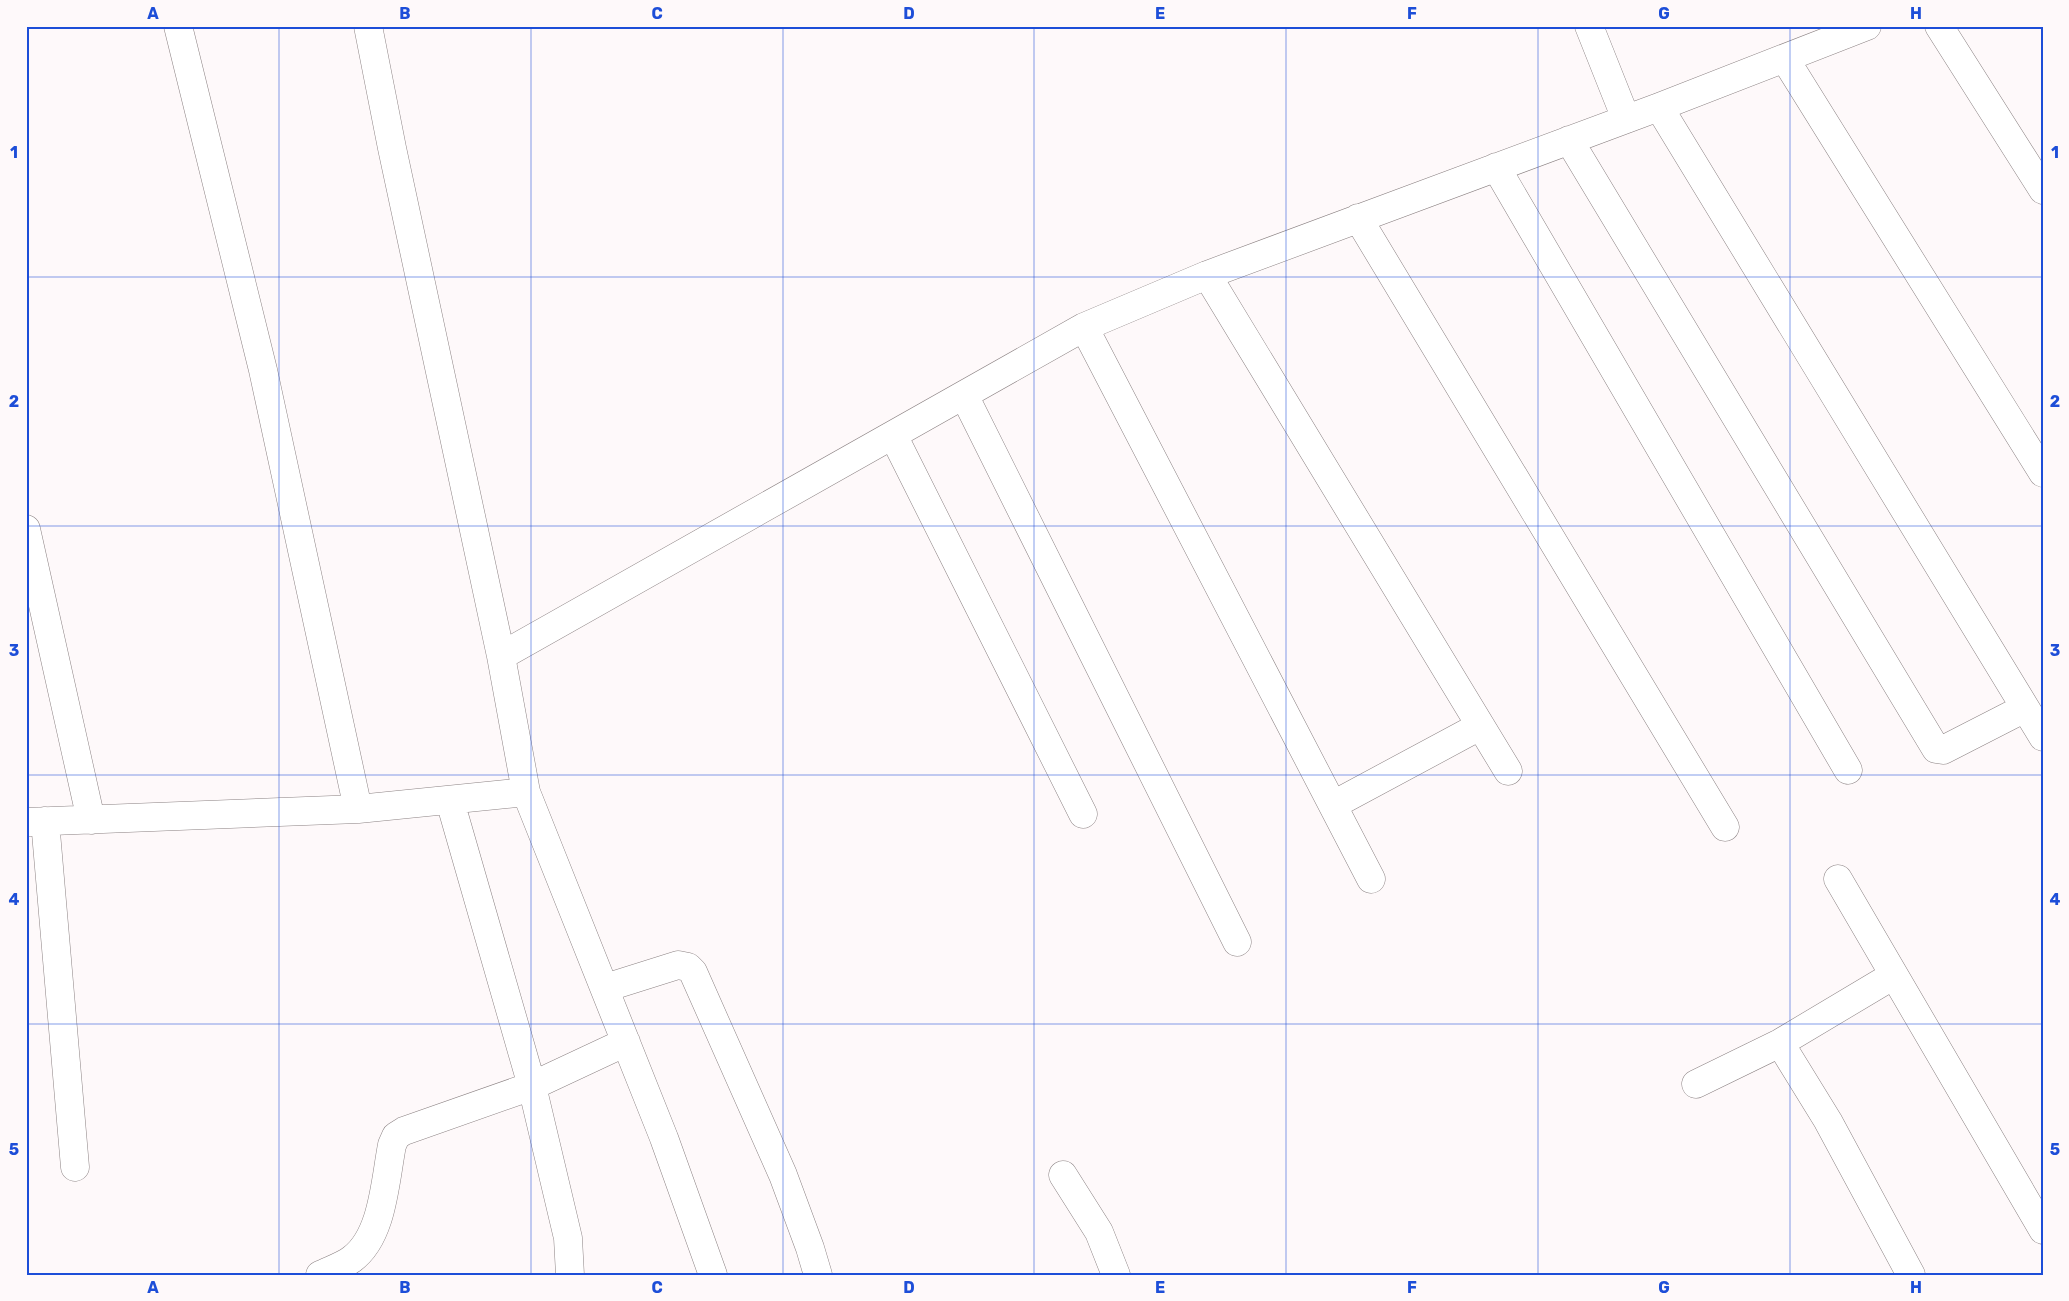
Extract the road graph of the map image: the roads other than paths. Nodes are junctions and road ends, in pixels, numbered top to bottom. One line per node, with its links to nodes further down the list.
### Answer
1 (178, 26): 28 (street)
2 (368, 26): 19 (street)
3 (1589, 26): 8 (street)
4 (1867, 26): 6 (street)
5 (1939, 26): 11 (street)
6 (1785, 59): 7 (street); 17 (street)
7 (1659, 107): 8 (street); 20 (street)
8 (1626, 119): 9 (street)
9 (1570, 140): 10 (street); 20 (street)
10 (1496, 167): 12 (street); 23 (street)
11 (2043, 190)
12 (1358, 218): 13 (street); 32 (street)
13 (1207, 275): 14 (street); 21 (street)
14 (1084, 327): 15 (street); 27 (street)
15 (964, 395): 16 (street); 35 (street)
16 (893, 435): 19 (street); 29 (street)
17 (2043, 473)
18 (26, 529): 30 (street)
19 (501, 656): 25 (street)
20 (2025, 708): 22 (street)
21 (1480, 726): 24 (street); 27 (street)
22 (2043, 738)
23 (1848, 770)
24 (1508, 771)
25 (526, 792): 26 (street); 37 (street)
26 (450, 801): 28 (street); 41 (street)
27 (1333, 805): 33 (street)
28 (358, 809): 30 (street)
29 (1083, 814)
30 (90, 820): 31 (street)
31 (35, 821): 42 (street)
32 (1725, 827)
33 (1371, 879)
34 (1838, 879): 36 (street)
35 (1237, 942)
36 (1894, 975): 39 (street); 44 (street)
37 (605, 988): 38 (street); 48 (street)
38 (626, 1042): 41 (street); 47 (street)
39 (1780, 1043): 40 (street); 50 (street)
40 (1696, 1084)
41 (532, 1086): 45 (street); 46 (street)
42 (75, 1167)
43 (1063, 1176): 49 (street)
44 (2043, 1230)
45 (320, 1275)
46 (570, 1275)
47 (713, 1275)
48 (818, 1275)
49 (1116, 1275)
50 (1911, 1275)

